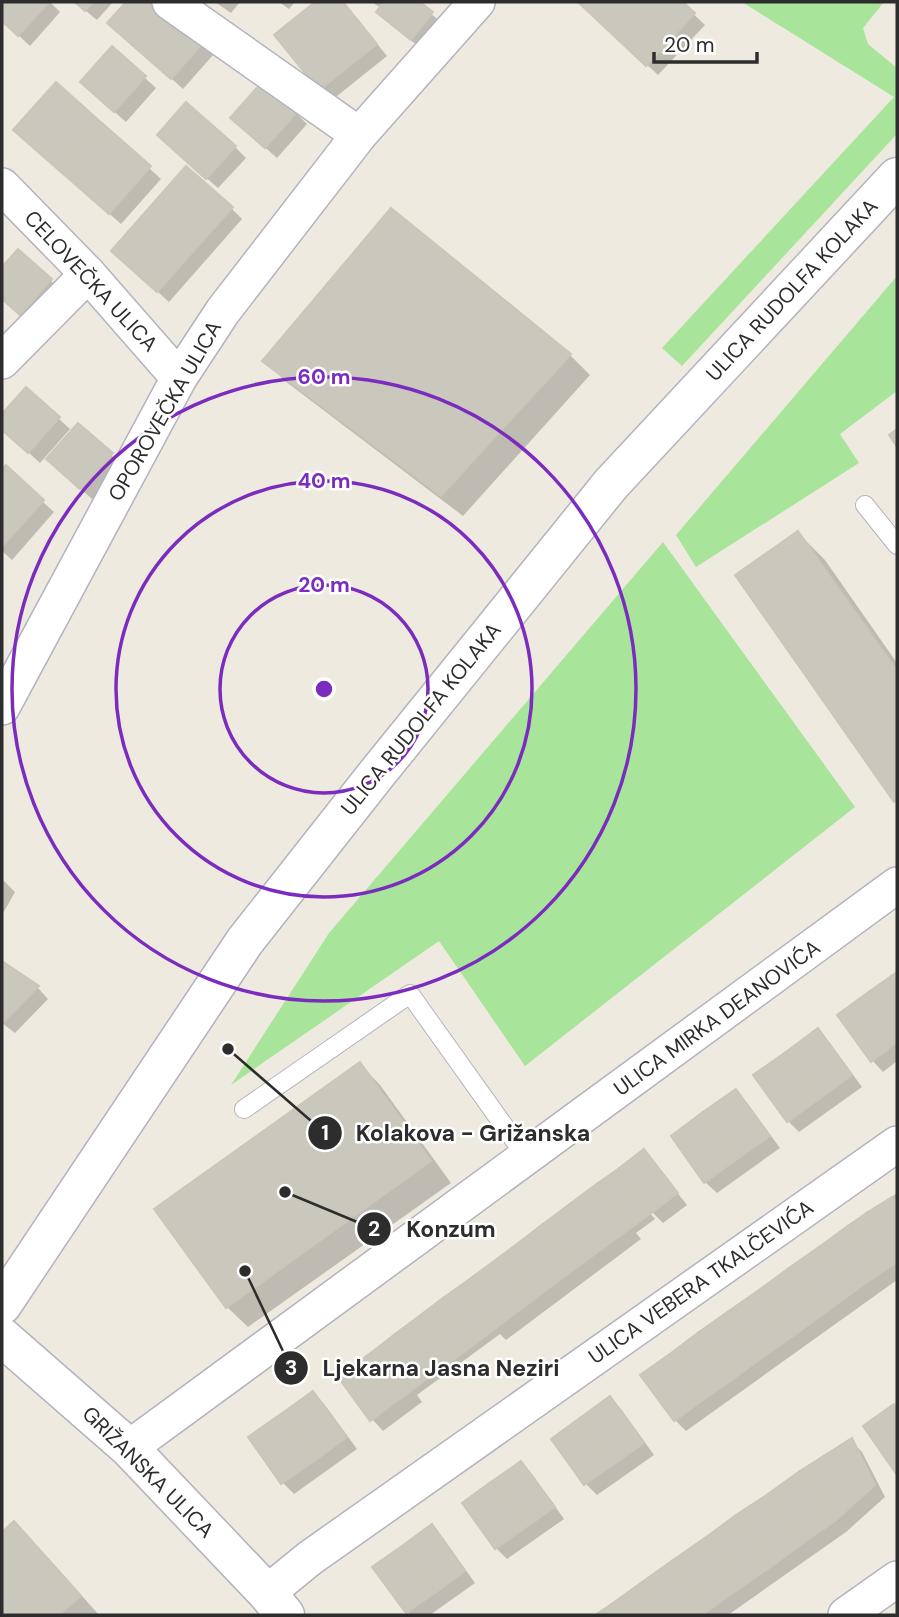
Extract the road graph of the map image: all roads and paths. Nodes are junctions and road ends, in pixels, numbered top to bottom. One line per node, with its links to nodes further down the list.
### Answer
1 (170, 2): 3 (street)
2 (477, 2): 3 (street, OPOROVEČKA ULICA)
3 (359, 135): 8 (street, OPOROVEČKA ULICA)
4 (897, 177): 16 (main road, ULICA RUDOLFA KOLAKA)
5 (2, 186): 6 (street, CELOVEČKA ULICA)
6 (88, 274): 7 (street); 8 (street, CELOVEČKA ULICA)
7 (2, 361)
8 (179, 378): 11 (street, OPOROVEČKA ULICA)
9 (865, 505): 10 (lane)
10 (897, 545)
11 (2, 707)
12 (897, 885): 15 (street, ULICA MIRKA DEANOVIĆA)
13 (244, 1109): 15 (lane)
14 (897, 1144): 20 (street, ULICA VEBERA TKALČEVIĆA)
15 (527, 1158): 18 (street, ULICA MIRKA DEANOVIĆA)
16 (2, 1305)
17 (2, 1337): 18 (main road, GRIŽANSKA ULICA)
18 (129, 1448): 20 (main road, GRIŽANSKA ULICA)
19 (897, 1579): 21 (street)
20 (276, 1604)
21 (846, 1615)

